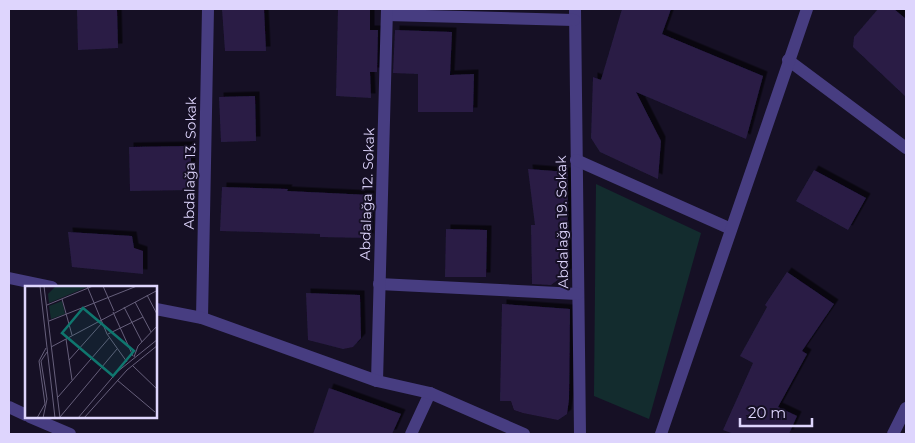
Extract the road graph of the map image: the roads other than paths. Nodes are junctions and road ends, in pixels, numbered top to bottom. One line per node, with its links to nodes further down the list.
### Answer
1 (208, 9): 14 (street, Abdalağa 13. Sokak)
2 (807, 9): 5 (street)
3 (387, 12): 4 (street); 10 (street, Abdalağa 12. Sokak)
4 (574, 15): 7 (street, Abdalağa 19. Sokak)
5 (788, 60): 6 (street); 8 (street)
6 (906, 148)
7 (576, 160): 8 (street); 12 (street, Abdalağa 19. Sokak)
8 (731, 229): 25 (street)
9 (9, 278): 11 (street)
10 (380, 284): 12 (street); 15 (street, Abdalağa 12. Sokak)
11 (47, 286)
12 (578, 294): 24 (street, Abdalağa 19. Sokak)
13 (158, 308): 14 (street)
14 (202, 318): 15 (street)
15 (377, 381): 16 (street)
16 (430, 393): 22 (street); 23 (street)
17 (9, 407): 19 (street)
18 (906, 408): 26 (street)
19 (25, 415)
20 (32, 418): 21 (street)
21 (70, 434)
22 (410, 434)
23 (524, 434)
24 (580, 434)
25 (661, 434)
26 (893, 434)

